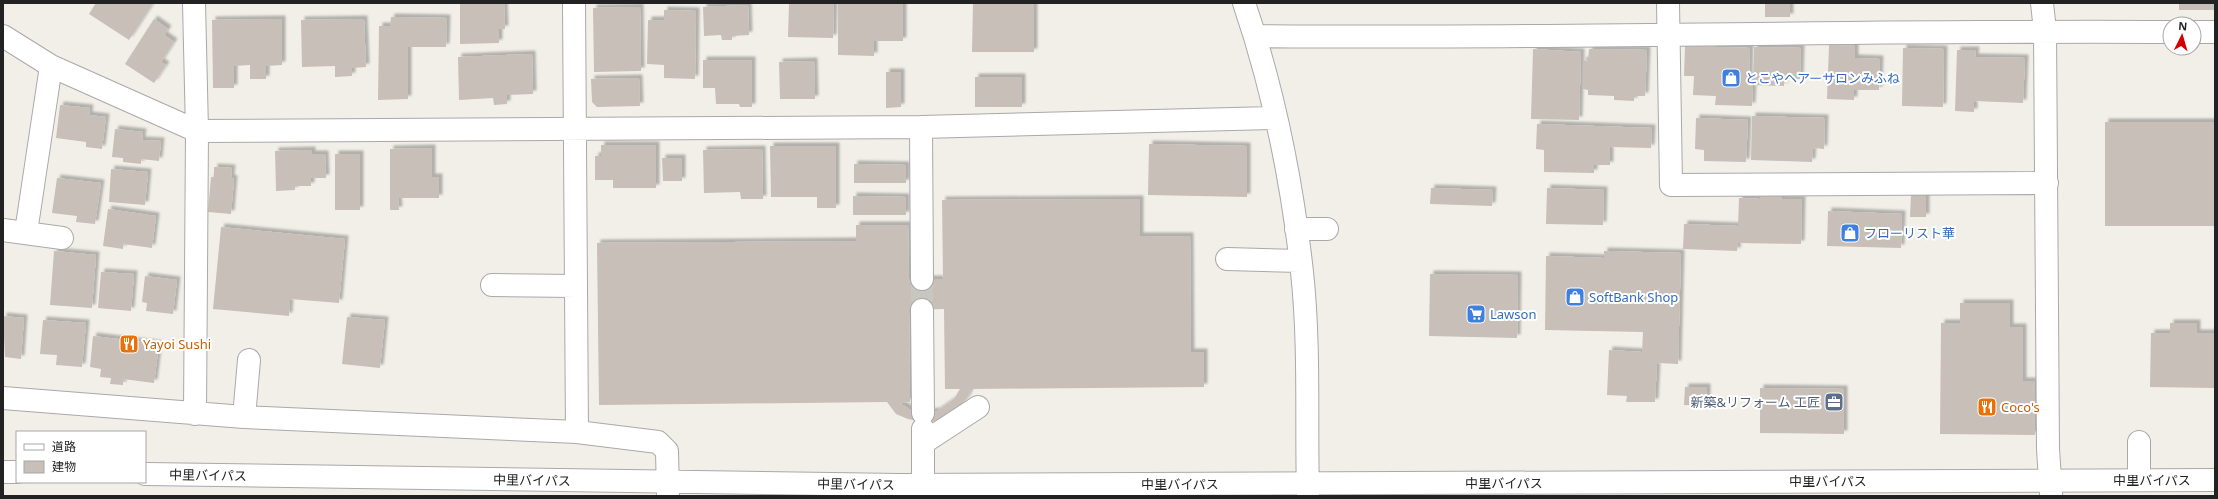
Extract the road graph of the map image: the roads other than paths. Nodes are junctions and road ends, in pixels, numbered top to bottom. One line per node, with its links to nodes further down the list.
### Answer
1 (194, 3): 17 (street)
2 (574, 3): 16 (street)
3 (1244, 3): 11 (street)
4 (1668, 3): 12 (street)
5 (2042, 3): 6 (street)
6 (2045, 31): 7 (street); 12 (street); 18 (street)
7 (2162, 32)
8 (2202, 32): 9 (street)
9 (2215, 32)
10 (3, 36): 13 (street)
11 (1255, 36): 12 (street); 14 (street)
12 (1668, 36): 18 (street)
13 (51, 66): 17 (street); 22 (street)
14 (1276, 118): 15 (street); 19 (street)
15 (921, 127): 16 (street); 26 (street)
16 (573, 128): 17 (street); 28 (street)
17 (197, 131): 33 (street)
18 (2047, 183): 44 (street)
19 (1296, 229): 20 (street); 25 (street)
20 (1327, 229)
21 (3, 230): 22 (street)
22 (26, 232): 23 (street)
23 (62, 238)
24 (1227, 259): 25 (street)
25 (1300, 261): 48 (street)
26 (922, 279)
27 (492, 285): 28 (street)
28 (575, 286): 36 (street)
29 (922, 310): 35 (street)
30 (249, 360): 34 (street)
31 (3, 398): 33 (street)
32 (978, 407): 35 (street)
33 (195, 414): 34 (street)
34 (244, 418): 36 (street)
35 (923, 426): 43 (street)
36 (577, 432): 45 (street)
37 (2139, 442): 41 (street)
38 (3, 472): 39 (street)
39 (16, 472)
40 (146, 474): 45 (street, 中里バイパス)
41 (2139, 480): 42 (street, 中里バイパス); 44 (street, 中里バイパス)
42 (2215, 480)
43 (923, 484): 46 (street, 中里バイパス); 47 (street, 中里バイパス)
44 (2050, 488): 48 (street, 中里バイパス)
45 (668, 489): 46 (street, 中里バイパス)
46 (900, 490)
47 (1057, 490): 48 (street, 中里バイパス)
48 (1308, 490)

